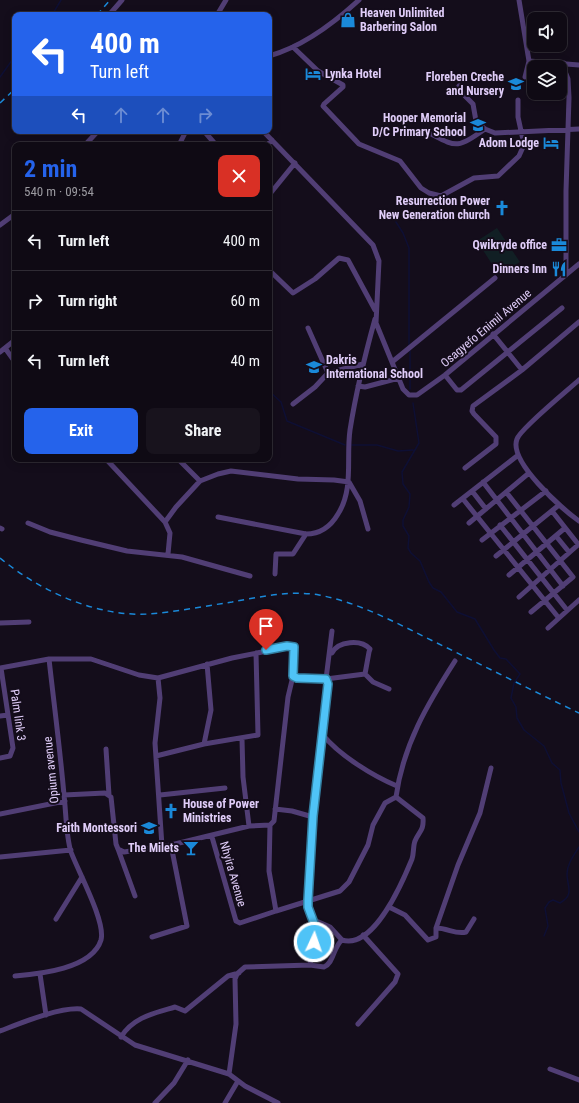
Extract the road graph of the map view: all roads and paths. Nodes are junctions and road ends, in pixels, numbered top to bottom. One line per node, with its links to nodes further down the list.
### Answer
1 (122, 0): 5 (street)
2 (226, 0): 6 (street)
3 (359, 0): 7 (street)
4 (519, 0): 9 (street)
5 (112, 12)
6 (219, 12)
7 (293, 47): 8 (street); 21 (street)
8 (272, 55)
9 (529, 60)
10 (567, 63): 11 (street)
11 (579, 64)
12 (527, 69): 14 (street)
13 (567, 76): 18 (street)
14 (525, 77)
15 (459, 86): 17 (street)
16 (518, 100): 21 (street)
17 (485, 129): 20 (street); 21 (street)
18 (568, 129): 19 (street); 21 (street); 34 (street)
19 (579, 129)
20 (425, 131)
21 (521, 132)
22 (95, 134): 26 (street)
23 (207, 134): 27 (street)
24 (266, 134): 25 (street, Osagyefo Enimil Avenue)
25 (272, 140): 28 (street, Osagyefo Enimil Avenue)
26 (88, 142)
27 (213, 142)
28 (295, 162): 29 (street); 37 (street, Osagyefo Enimil Avenue)
29 (272, 191)
30 (12, 216): 31 (street)
31 (0, 225)
32 (579, 264): 34 (street, Osagyefo Enimil Avenue)
33 (272, 273): 37 (street)
34 (566, 275): 40 (street, Osagyefo Enimil Avenue)
35 (494, 278): 46 (street)
36 (562, 308): 43 (street)
37 (376, 313): 46 (street, Osagyefo Enimil Avenue); 47 (street)
38 (579, 322): 48 (street)
39 (308, 328): 49 (street)
40 (493, 334): 43 (street); 50 (street, Osagyefo Enimil Avenue)
41 (12, 342): 42 (street)
42 (5, 348): 44 (street); 45 (street)
43 (507, 351): 48 (street); 50 (street)
44 (0, 352)
45 (12, 358)
46 (392, 362): 51 (street, Osagyefo Enimil Avenue)
47 (363, 364): 49 (street); 53 (street)
48 (522, 370): 58 (street)
49 (328, 373): 54 (street)
50 (445, 375): 51 (street, Osagyefo Enimil Avenue)
51 (399, 378): 53 (street)
52 (579, 380): 55 (street)
53 (358, 386): 61 (street)
54 (294, 404)
55 (517, 456): 59 (street); 62 (street)
56 (109, 462): 77 (street)
57 (181, 462): 60 (street)
58 (465, 468)
59 (529, 473): 64 (street); 65 (street)
60 (200, 482): 61 (street); 77 (street)
61 (349, 482): 81 (street); 85 (street)
62 (483, 482): 63 (street); 67 (street)
63 (472, 491): 66 (street); 70 (street)
64 (546, 491): 68 (street); 71 (street)
65 (506, 492): 67 (street); 71 (street)
66 (463, 499): 69 (street); 73 (street)
67 (496, 500): 70 (street); 75 (street)
68 (559, 505): 72 (street); 76 (street)
69 (454, 506)
70 (486, 509): 73 (street)
71 (519, 510): 75 (street); 82 (street)
72 (552, 511): 82 (street); 83 (street)
73 (477, 516): 79 (street); 84 (street)
74 (218, 517): 85 (street)
75 (509, 518): 80 (street); 86 (street)
76 (579, 521)
77 (165, 522): 95 (street)
78 (28, 523): 95 (street)
79 (469, 523)
80 (500, 525): 84 (street); 89 (street)
81 (368, 528)
82 (533, 528): 86 (street); 90 (street)
83 (565, 528): 87 (street); 91 (street)
84 (491, 533): 88 (street); 92 (street)
85 (306, 534): 101 (street)
86 (522, 535): 89 (street); 93 (street)
87 (556, 536): 90 (street); 94 (street)
88 (482, 540)
89 (514, 543): 92 (street); 97 (street)
90 (546, 544): 93 (street); 98 (street)
91 (579, 544): 94 (street)
92 (504, 550): 96 (street); 99 (street)
93 (537, 552): 97 (street); 100 (street)
94 (570, 552): 98 (street)
95 (168, 554): 103 (street)
96 (496, 556)
97 (527, 560): 99 (street); 104 (street)
98 (560, 561): 100 (street); 106 (street)
99 (518, 568): 102 (street); 105 (street)
100 (550, 569): 104 (street); 106 (street)
101 (275, 574)
102 (509, 575)
103 (250, 576)
104 (541, 577): 105 (street); 107 (street)
105 (532, 585): 108 (street); 110 (street)
106 (563, 586): 107 (street)
107 (554, 594): 110 (street); 111 (street)
108 (519, 597)
109 (579, 600): 111 (street)
110 (545, 602): 112 (street); 113 (street)
111 (567, 610): 113 (street)
112 (531, 612)
113 (558, 617): 116 (street)
114 (29, 622): 115 (street)
115 (0, 623)
116 (548, 628)
117 (332, 631): 119 (street)
118 (256, 653): 122 (street); 125 (street); 132 (street)
119 (330, 655): 124 (street); 127 (street)
120 (49, 659): 123 (street); 126 (street); 141 (street, Opium avenue)
121 (455, 661): 138 (street)
122 (207, 664): 126 (street); 133 (street)
123 (1, 668): 129 (street, Palm link 3)
124 (365, 674): 127 (street); 128 (street)
125 (293, 676): 127 (street); 145 (street)
126 (158, 678): 135 (street)
127 (326, 679): 131 (street)
128 (389, 689)
129 (8, 715): 130 (street); 136 (street, Palm link 3)
130 (0, 716)
131 (323, 735): 138 (street); 147 (street)
132 (242, 738): 133 (street); 149 (street)
133 (204, 744): 135 (street)
134 (106, 749): 140 (street)
135 (156, 756): 142 (street)
136 (0, 758)
137 (491, 768): 164 (street)
138 (397, 786): 143 (street)
139 (225, 788): 142 (street)
140 (109, 794): 141 (street); 153 (street)
141 (64, 795): 144 (street, Opium avenue)
142 (160, 795): 151 (street)
143 (396, 797): 158 (street); 159 (street)
144 (65, 801): 146 (street); 154 (street, Opium avenue)
145 (275, 809): 147 (street); 148 (street)
146 (0, 814)
147 (313, 816): 158 (street)
148 (270, 825): 149 (street); 160 (street)
149 (249, 826): 150 (street)
150 (212, 837): 152 (street); 160 (street, Nhyira Avenue)
151 (162, 846): 152 (street); 153 (street)
152 (172, 846): 166 (street)
153 (118, 849): 157 (street)
154 (71, 850): 155 (street); 156 (street, Opium avenue)
155 (0, 857)
156 (82, 876): 161 (street); 170 (street, Opium avenue)
157 (135, 896)
158 (308, 900): 160 (street); 163 (street)
159 (389, 907): 164 (street); 165 (street)
160 (276, 911)
161 (56, 919)
162 (474, 919): 164 (street)
163 (314, 920): 167 (street); 168 (street)
164 (436, 928)
165 (363, 936): 167 (street); 173 (street)
166 (152, 937)
167 (342, 940): 168 (street)
168 (310, 965): 169 (street)
169 (239, 973): 175 (street); 178 (street)
170 (40, 974): 171 (street); 172 (street)
171 (15, 976)
172 (46, 1015): 174 (street); 175 (street)
173 (358, 1024)
174 (0, 1031)
175 (122, 1037): 176 (street)
176 (188, 1060): 178 (street); 181 (street)
177 (550, 1069): 179 (street)
178 (229, 1074): 180 (street)
179 (579, 1080)
180 (238, 1081): 182 (street); 183 (street)
181 (155, 1103)
182 (226, 1103)
183 (278, 1103)

